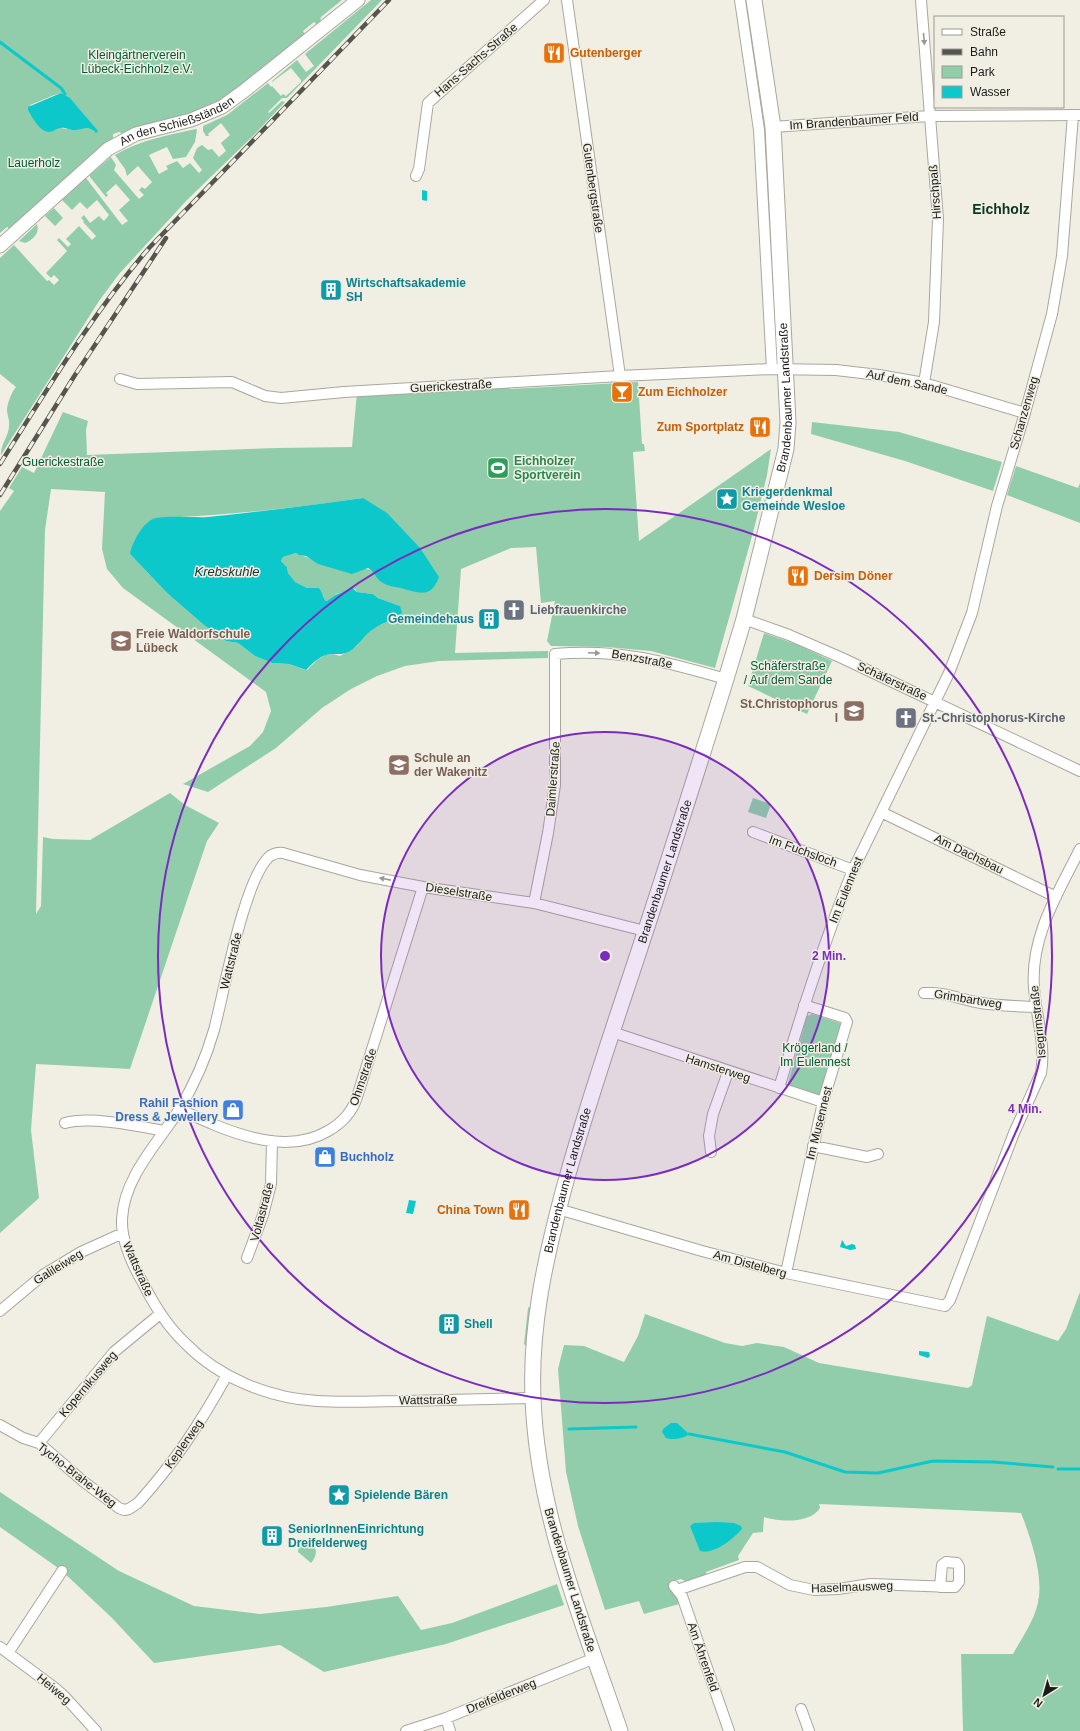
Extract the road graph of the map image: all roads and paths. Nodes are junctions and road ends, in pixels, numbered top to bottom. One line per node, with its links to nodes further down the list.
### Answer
1 (358, 0): 11 (street, An den Schießständen)
2 (544, 0): 10 (street, Hans-Sachs-Straße)
3 (567, 0): 13 (street, Gutenbergstraße)
4 (740, 0): 12 (street, Brandenbaumer Landstraße)
5 (754, 0): 9 (main road, Brandenbaumer Landstraße)
6 (921, 0): 8 (street, Hirschpaß, one-way to 8)
7 (1076, 115): 8 (street, Im Brandenbaumer Feld); 16 (street, Schanzenweg)
8 (929, 116): 9 (street, Im Brandenbaumer Feld); 15 (street, Hirschpaß)
9 (773, 127): 12 (main road, Brandenbaumer Landstraße)
10 (416, 176)
11 (0, 246)
12 (779, 369): 13 (street, Guerickestraße); 15 (street, Auf dem Sande); 17 (main road, Brandenbaumer Landstraße)
13 (620, 376): 14 (street, Guerickestraße)
14 (120, 379)
15 (924, 383): 16 (street, Auf dem Sande)
16 (1025, 414): 20 (street, Schanzenweg)
17 (744, 619): 19 (main road, Brandenbaumer Landstraße); 20 (street, Schäferstraße)
18 (555, 654): 19 (street, Benzstraße, one-way to 19); 29 (street, Daimlerstraße)
19 (726, 679): 30 (main road, Brandenbaumer Landstraße)
20 (935, 701): 21 (street, Schäferstraße); 22 (street, Im Eulennest)
21 (1080, 771)
22 (881, 812): 26 (street, Im Eulennest); 28 (street, Am Dachsbau)
23 (753, 832): 26 (street, Im Fuchsloch)
24 (1080, 849): 28 (street, Isegrimstraße)
25 (273, 854): 27 (street, Dieselstraße, one-way to 25); 38 (street, Wattstraße)
26 (853, 870): 32 (street, Im Eulennest)
27 (423, 887): 29 (street, Dieselstraße); 41 (street, Ohmstraße)
28 (1056, 897): 33 (street, Isegrimstraße)
29 (534, 904): 30 (street, Dieselstraße)
30 (645, 931): 34 (main road, Brandenbaumer Landstraße)
31 (924, 993): 33 (street, Grimbartweg)
32 (804, 1005): 36 (street, Im Eulennest); 37 (street, Im Musennest)
33 (1036, 1007): 49 (street, Isegrimstraße)
34 (612, 1032): 35 (street, Hamsterweg); 45 (main road, Brandenbaumer Landstraße)
35 (728, 1072): 36 (street, Hamsterweg); 43 (street)
36 (779, 1088): 37 (street, Hamsterweg)
37 (823, 1102): 42 (street, Im Musennest)
38 (179, 1109): 40 (street, Wattstraße); 41 (street, Ohmstraße)
39 (65, 1123): 40 (street)
40 (164, 1131): 46 (street, Wattstraße)
41 (272, 1142): 47 (street, Voltastraße)
42 (813, 1146): 44 (street); 48 (street, Im Musennest)
43 (711, 1152)
44 (878, 1154)
45 (558, 1209): 48 (street, Am Distelberg); 53 (main road, Brandenbaumer Landstraße)
46 (122, 1234): 50 (street, Galileiweg); 51 (street, Wattstraße)
47 (247, 1258)
48 (786, 1273): 49 (street, Am Distelberg)
49 (945, 1306)
50 (0, 1311)
51 (160, 1314): 52 (street, Wattstraße); 55 (street, Kopernikusweg)
52 (227, 1375): 53 (street, Wattstraße); 56 (street, Keplerweg)
53 (533, 1398): 61 (main road, Brandenbaumer Landstraße)
54 (0, 1425): 55 (street, Tycho-Brahe-Weg)
55 (39, 1443): 56 (street, Tycho-Brahe-Weg)
56 (133, 1507)
57 (62, 1571): 60 (street, Heiweg)
58 (675, 1587): 59 (street, Haselmausweg); 68 (street, Am Ährenfeld)
59 (940, 1587)
60 (4, 1650): 64 (street, Heiweg)
61 (595, 1658): 63 (street, Dreifelderweg); 67 (main road, Brandenbaumer Landstraße)
62 (801, 1709): 69 (street)
63 (446, 1718): 65 (street, Dreifelderweg); 66 (street)
64 (96, 1731)
65 (406, 1731)
66 (450, 1731)
67 (620, 1731)
68 (729, 1731)
69 (809, 1731)

